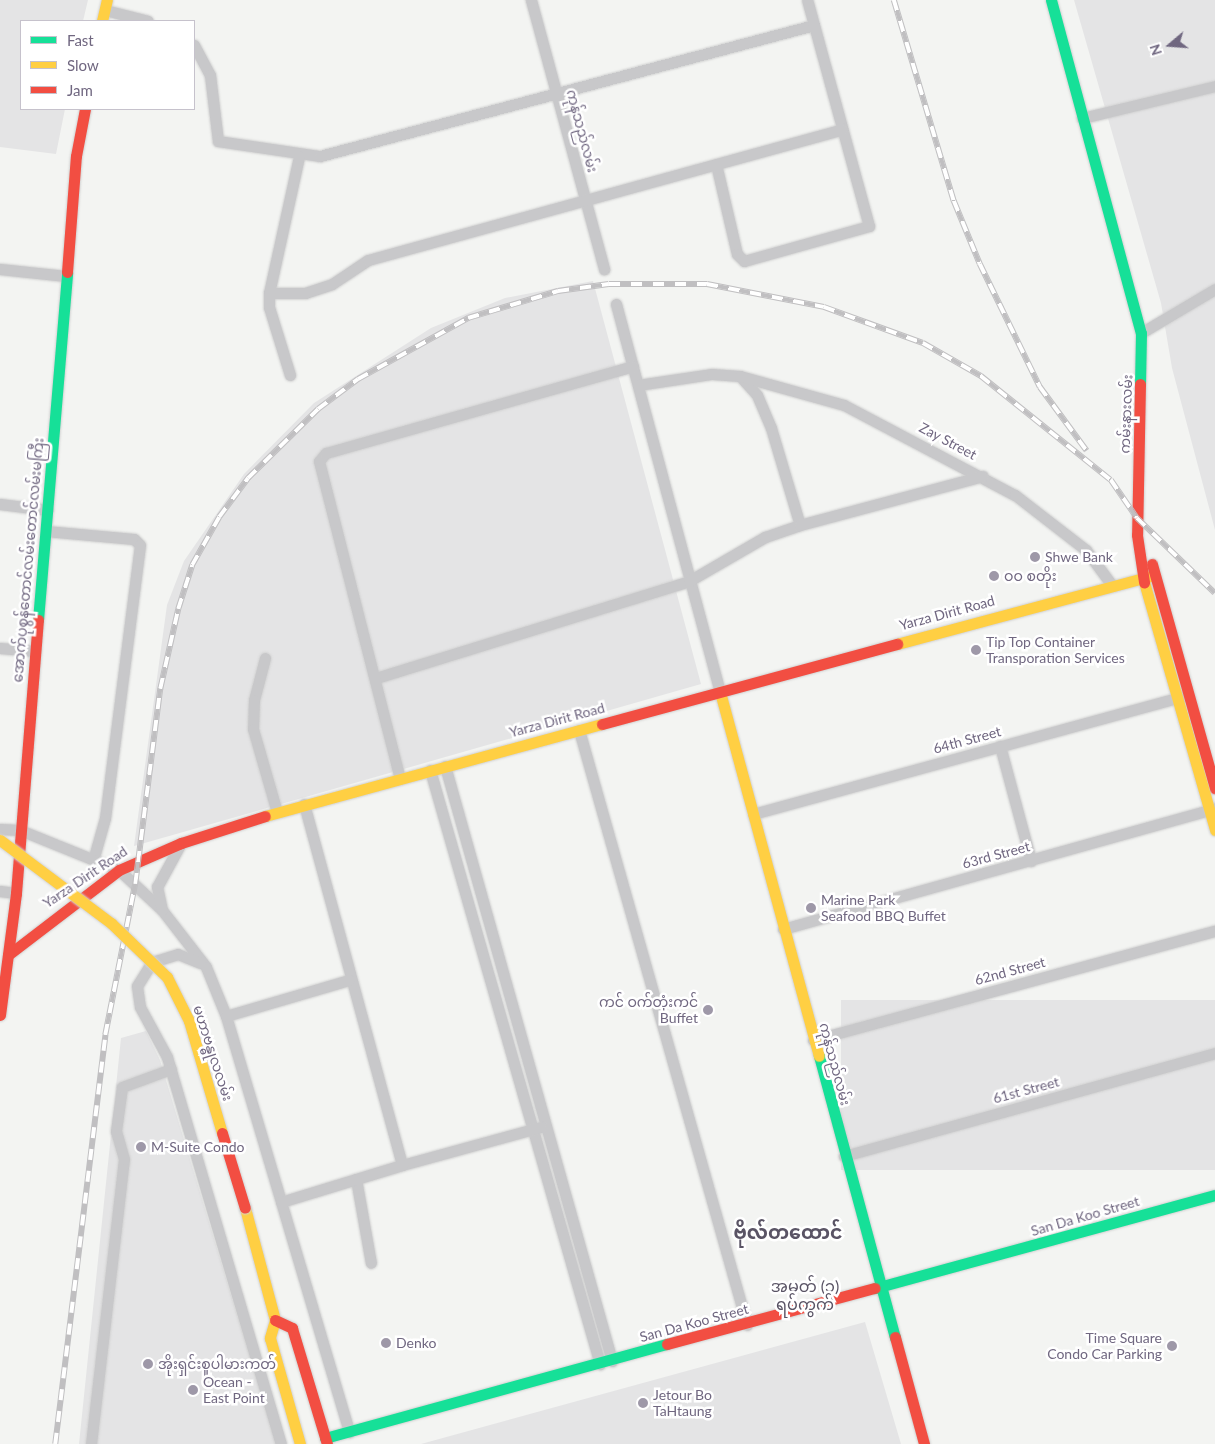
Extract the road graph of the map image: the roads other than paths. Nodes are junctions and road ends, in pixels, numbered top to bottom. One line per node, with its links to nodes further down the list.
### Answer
1 (531, 0): 10 (street, ကုန်သည်လမ်း)
2 (807, 0): 7 (street)
3 (1051, 0): 12 (main road, ကမ်းနားလမ်း)
4 (1056, 0): 12 (main road, ကမ်းနားလမ်း)
5 (105, 10): 6 (street)
6 (144, 20)
7 (814, 25): 10 (street); 13 (street)
8 (195, 46): 14 (street)
9 (1215, 86): 12 (street)
10 (556, 94): 14 (street); 16 (street, ကုန်သည်လမ်း)
11 (85, 110): 19 (main road, အောက်ပုစွန်တောင်လမ်းတောင်လမ်းမကြီး)
12 (1085, 118): 23 (main road, ကမ်းနားလမ်း)
13 (842, 129): 15 (street); 15 (street)
14 (299, 156): 21 (street)
15 (716, 164): 16 (street)
16 (585, 201): 18 (street, ကုန်သည်လမ်း); 21 (street)
17 (0, 269): 19 (street)
18 (604, 269)
19 (66, 276): 30 (main road, အောက်ပုစွန်တောင်လမ်းတောင်လမ်းမကြီး)
20 (1215, 289): 23 (street)
21 (269, 294): 25 (street)
22 (616, 304): 24 (street)
23 (1145, 332): 33 (main road, ကမ်းနားလမ်း)
24 (634, 366): 27 (street); 39 (street)
25 (290, 375)
26 (740, 376): 27 (street, Zay Street); 28 (street, Zay Street); 31 (street)
27 (638, 385): 34 (street)
28 (983, 476): 31 (street); 35 (street, Zay Street)
29 (0, 504): 30 (street)
30 (48, 510): 32 (main road, အောက်ပုစွန်တောင်လမ်းတောင်လမ်းမကြီး)
31 (800, 525): 34 (street)
32 (46, 531): 37 (main road, အောက်ပုစွန်တောင်လမ်းတောင်လမ်းမကြီး); 57 (street)
33 (1148, 576): 35 (main road, Yarza Dirit Road); 41 (main road, ကမ်းနားလမ်း)
34 (689, 581): 39 (street); 40 (street)
35 (1111, 584): 40 (main road, Yarza Dirit Road)
36 (0, 648): 37 (street)
37 (35, 651): 53 (main road, အောက်ပုစွန်တောင်လမ်းတောင်လမ်းမကြီး)
38 (265, 658): 50 (street)
39 (376, 678): 46 (street)
40 (720, 692): 42 (main road, Yarza Dirit Road); 51 (main road, ကုန်သည်လမ်း)
41 (1183, 696): 43 (street, 64th Street); 47 (main road, ကမ်းနားလမ်း); 49 (main road, ကမ်းနားလမ်း)
42 (579, 730): 44 (main road, Yarza Dirit Road); 90 (street)
43 (1000, 746): 51 (street, 64th Street); 58 (street)
44 (445, 766): 45 (main road, Yarza Dirit Road); 65 (street)
45 (430, 770): 46 (main road, Yarza Dirit Road); 66 (street)
46 (400, 779): 48 (main road, Yarza Dirit Road)
47 (1215, 788)
48 (304, 804): 50 (main road, Yarza Dirit Road); 69 (street)
49 (1212, 809): 54 (main road, ကမ်းနားလမ်း); 58 (street, 63rd Street)
50 (277, 812): 56 (main road, Yarza Dirit Road)
51 (753, 814): 63 (main road, ကုန်သည်လမ်း)
52 (0, 829): 53 (street)
53 (20, 830): 57 (street); 61 (main road, အောက်ပုစွန်တောင်လမ်းတောင်လမ်းမကြီး)
54 (1215, 830)
55 (0, 840): 89 (main road, မဟာဗန္ဓုလလမ်း, bridge)
56 (181, 843): 59 (main road, Yarza Dirit Road); 62 (street)
57 (94, 858): 59 (street)
58 (1031, 861): 63 (street, 63rd Street)
59 (119, 870): 62 (street); 67 (main road, Yarza Dirit Road)
60 (0, 892): 61 (street)
61 (16, 893): 67 (main road, အောက်ပုစွန်တောင်လမ်းတောင်လမ်းမကြီး)
62 (162, 910): 68 (street)
63 (784, 928): 75 (main road, ကုန်သည်လမ်း)
64 (1215, 931): 75 (street, 62nd Street)
65 (496, 947): 66 (street); 73 (street)
66 (482, 953): 74 (street)
67 (8, 955): 70 (main road, အောက်ပုစွန်တောင်လမ်းတောင်လမ်းမကြီး)
68 (206, 967): 72 (street); 77 (street)
69 (349, 980): 72 (street); 81 (street)
70 (2, 987): 71 (main road, အောက်ပုစွန်တောင်လမ်းတောင်လမ်းမကြီး)
71 (0, 1015)
72 (226, 1016): 84 (street)
73 (517, 1020): 74 (street); 78 (street)
74 (502, 1023): 79 (street)
75 (813, 1040): 80 (main road, ကုန်သည်လမ်း)
76 (1215, 1053): 80 (street, 61st Street)
77 (171, 1069): 95 (street); 96 (street)
78 (546, 1125): 79 (street); 85 (street)
79 (534, 1130): 81 (street); 86 (street)
80 (844, 1156): 88 (main road, ကုန်သည်လမ်း)
81 (402, 1165): 82 (street)
82 (356, 1179): 84 (street); 87 (street)
83 (1215, 1196): 88 (main road, San Da Koo Street)
84 (281, 1202): 93 (street)
85 (578, 1240): 86 (street); 91 (street)
86 (566, 1244): 92 (street)
87 (371, 1263)
88 (880, 1289): 90 (main road, San Da Koo Street); 98 (main road, ကုန်သည်လမ်း)
89 (275, 1320): 94 (main road); 97 (main road, မဟာဗန္ဓုလလမ်း)
90 (747, 1324): 91 (main road, San Da Koo Street)
91 (612, 1361): 92 (main road, San Da Koo Street)
92 (600, 1364): 93 (main road, San Da Koo Street)
93 (349, 1432): 94 (main road, San Da Koo Street)
94 (326, 1441)
95 (91, 1444)
96 (281, 1444)
97 (298, 1444)
98 (924, 1444)

